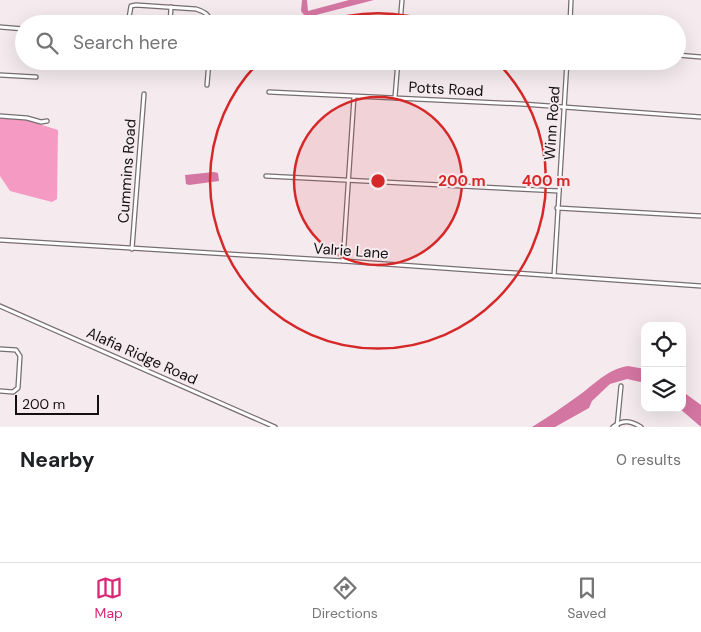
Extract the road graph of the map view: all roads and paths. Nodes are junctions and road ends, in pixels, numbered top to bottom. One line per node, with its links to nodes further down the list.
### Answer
1 (402, 0): 7 (street)
2 (571, 0): 8 (street)
3 (171, 7): 4 (street); 5 (street); 6 (street)
4 (130, 15)
5 (171, 15)
6 (208, 15)
7 (401, 15)
8 (570, 15)
9 (0, 27): 10 (street)
10 (15, 28)
11 (686, 56): 12 (street)
12 (701, 57)
13 (208, 70): 18 (street)
14 (398, 70): 22 (street)
15 (566, 70): 23 (street, Winn Road)
16 (0, 75): 17 (street)
17 (36, 77)
18 (207, 85)
19 (269, 92): 21 (street, Potts Road)
20 (144, 94): 33 (street, Cummins Road)
21 (354, 97): 22 (street, Potts Road); 28 (street)
22 (396, 97): 23 (street, Potts Road)
23 (564, 107): 25 (street, Potts Road); 29 (street, Winn Road)
24 (0, 116): 26 (street)
25 (701, 117)
26 (48, 121)
27 (266, 176): 28 (street)
28 (348, 181): 29 (street); 34 (street)
29 (558, 192): 30 (street, Winn Road)
30 (558, 208): 31 (street); 35 (street, Winn Road)
31 (701, 216)
32 (0, 240): 33 (street, Valrie Lane)
33 (132, 249): 34 (street, Valrie Lane)
34 (343, 261): 35 (street, Valrie Lane)
35 (554, 276): 36 (street, Valrie Lane)
36 (701, 286)
37 (0, 306): 42 (street, Alafia Ridge Road)
38 (0, 349): 40 (street)
39 (621, 386): 41 (street)
40 (0, 391)
41 (616, 426): 43 (street)
42 (276, 427)
43 (641, 427)

